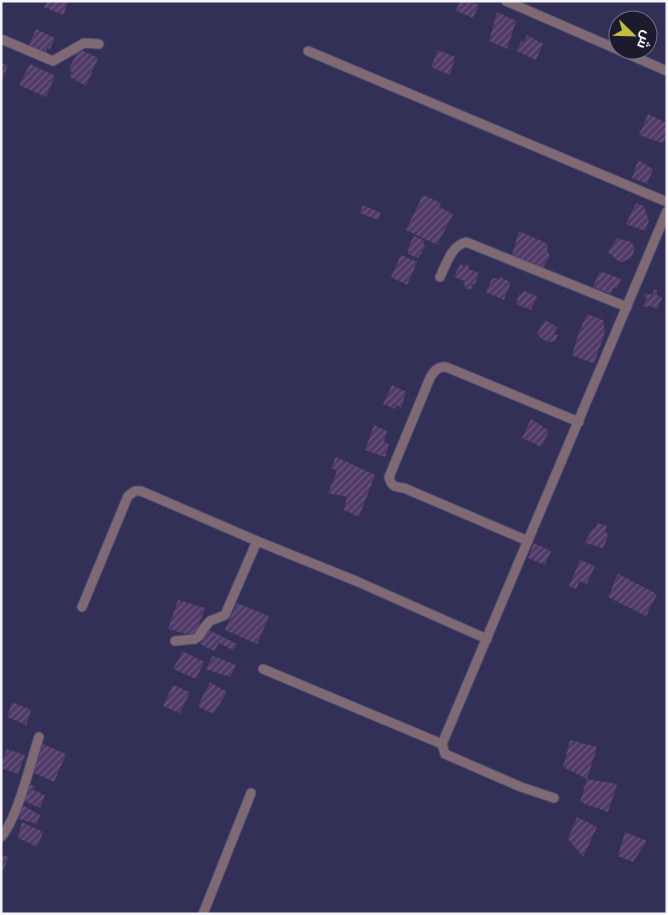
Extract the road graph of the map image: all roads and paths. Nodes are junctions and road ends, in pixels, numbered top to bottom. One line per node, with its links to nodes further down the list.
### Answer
1 (506, 1): 5 (street)
2 (1, 39): 3 (street)
3 (99, 44)
4 (308, 51): 6 (street)
5 (667, 72)
6 (667, 202)
7 (667, 211): 9 (street)
8 (440, 277): 9 (street)
9 (627, 307): 10 (street)
10 (579, 422): 12 (street); 12 (street)
11 (257, 541): 13 (street); 14 (street); 15 (street)
12 (528, 541): 14 (street)
13 (82, 606)
14 (487, 639): 18 (street)
15 (174, 641)
16 (263, 669): 18 (street)
17 (39, 737): 21 (street)
18 (442, 744): 20 (street)
19 (251, 793): 22 (street)
20 (554, 798)
21 (1, 836)
22 (203, 914)

